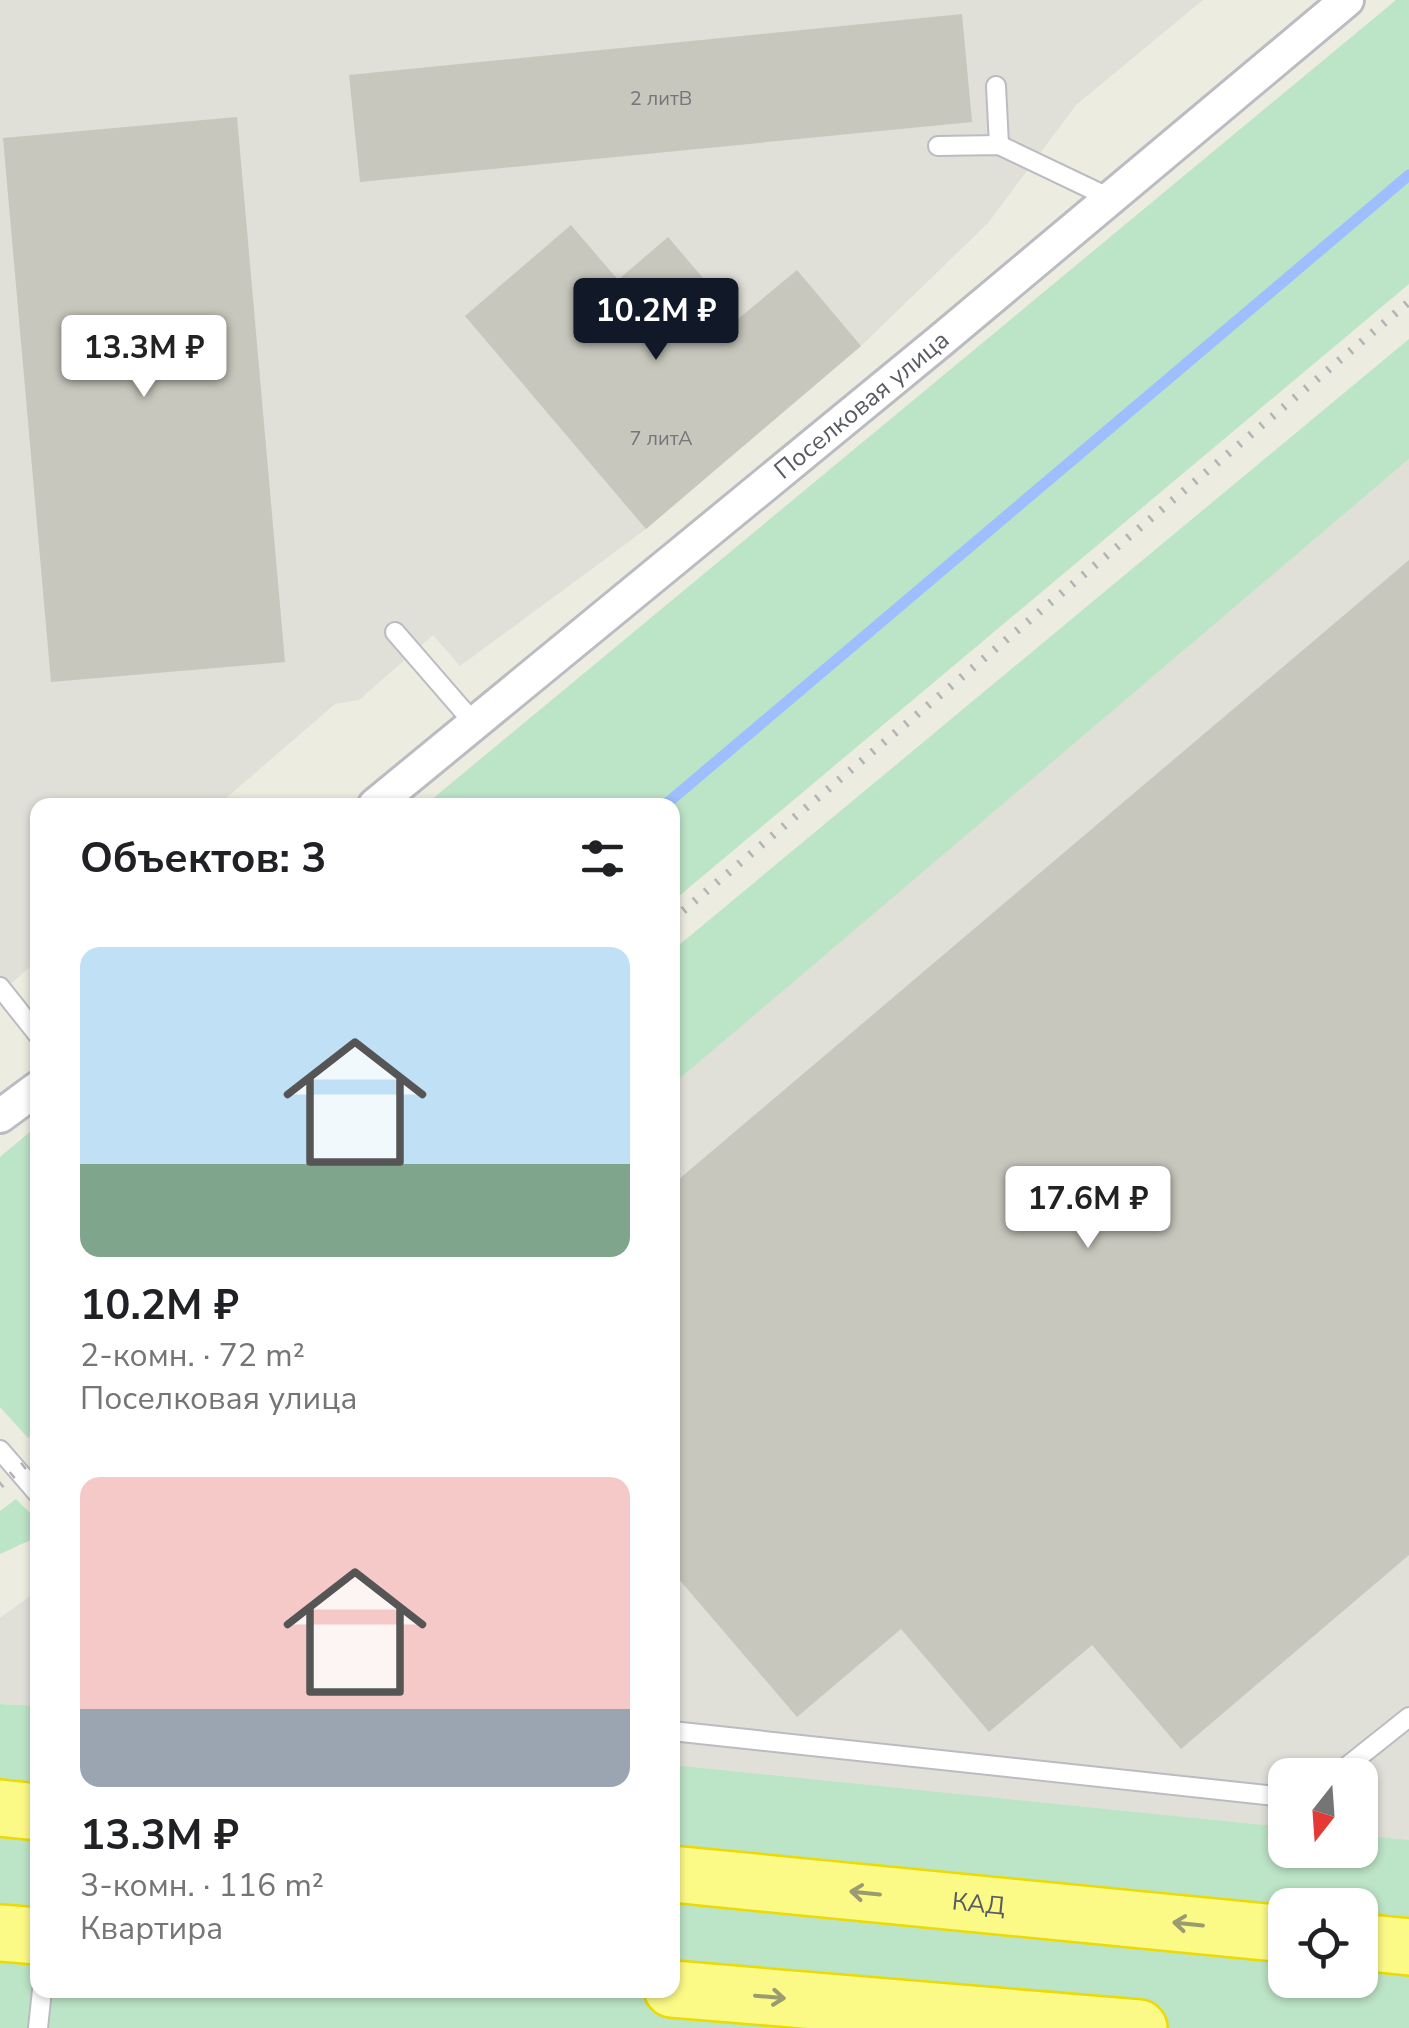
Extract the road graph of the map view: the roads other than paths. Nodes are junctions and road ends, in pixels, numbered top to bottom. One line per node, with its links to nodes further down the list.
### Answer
1 (1347, 0): 5 (street, Поселковая улица)
2 (996, 86): 3 (lane)
3 (999, 145): 4 (lane); 5 (lane)
4 (938, 146)
5 (1110, 198): 7 (street, Поселковая улица)
6 (396, 632): 7 (lane)
7 (473, 722): 8 (street, Поселковая улица)
8 (383, 798)
9 (0, 987): 10 (lane)
10 (30, 1024)
11 (30, 1094): 12 (street)
12 (0, 1116)
13 (0, 1450): 14 (lane)
14 (30, 1485)
15 (1409, 1717): 17 (lane)
16 (680, 1732): 18 (lane)
17 (1357, 1758)
18 (1268, 1795)
19 (0, 1808): 20 (highway)
20 (30, 1811)
21 (680, 1875): 22 (highway, КАД, one-way to 21)
22 (1268, 1932)
23 (0, 1933): 24 (highway)
24 (30, 1935)
25 (1378, 1944): 26 (highway)
26 (1409, 1947)
27 (680, 1990): 30 (highway, one-way to 30)
28 (41, 1998): 29 (lane)
29 (38, 2028)
30 (1139, 2028)

